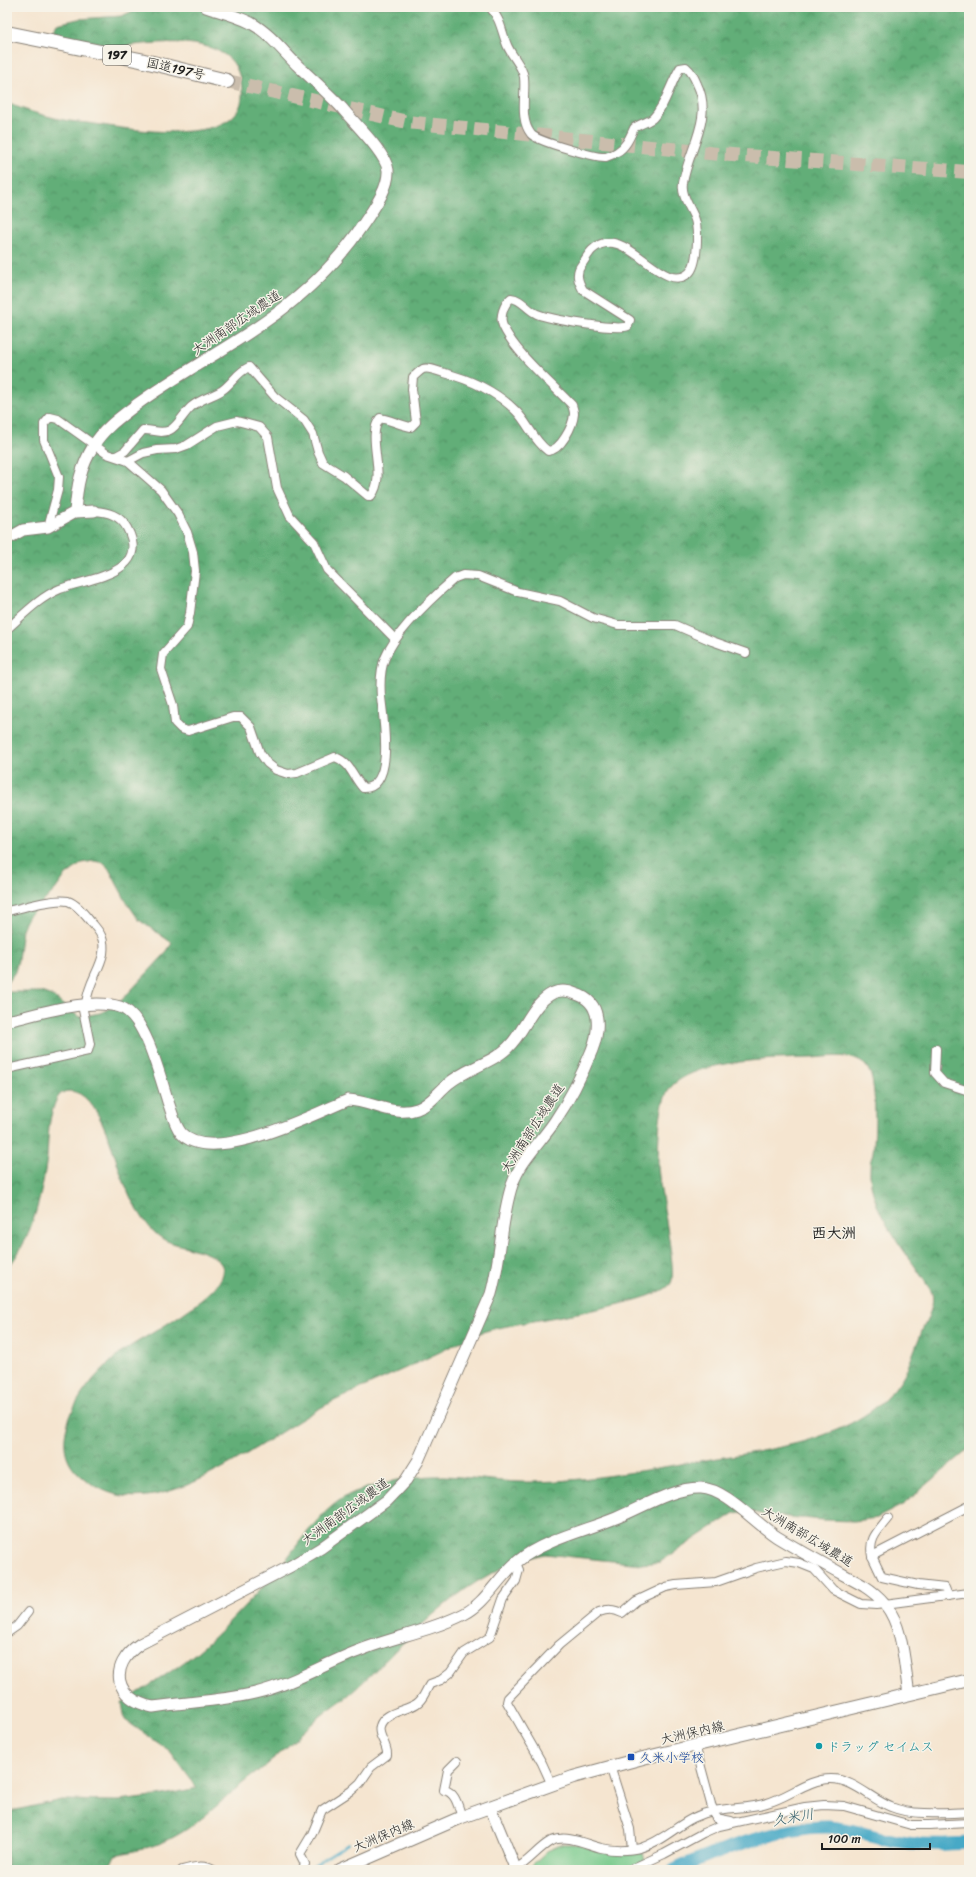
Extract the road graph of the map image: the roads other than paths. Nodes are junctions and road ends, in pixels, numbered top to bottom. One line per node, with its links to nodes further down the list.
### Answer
1 (206, 7): 5 (street, 大洲南部広域農道)
2 (490, 7): 6 (street)
3 (7, 33): 4 (highway, 国道197号 / 197)
4 (227, 80)
5 (94, 444): 6 (street); 9 (street, 大洲南部広域農道); 10 (street)
6 (116, 456): 7 (street)
7 (128, 461): 13 (street); 13 (street)
8 (94, 511): 9 (street); 12 (street)
9 (75, 512): 10 (street)
10 (48, 527): 11 (street)
11 (7, 539)
12 (7, 629)
13 (395, 639): 14 (street)
14 (746, 653)
15 (7, 911): 16 (street)
16 (84, 1004): 17 (street, 大洲南部広域農道); 19 (street); 24 (street, 大洲南部広域農道)
17 (7, 1021)
18 (936, 1049): 20 (street)
19 (7, 1069)
20 (969, 1091)
21 (969, 1506): 23 (street)
22 (888, 1518): 23 (street)
23 (872, 1556): 26 (street)
24 (516, 1563): 27 (street, 大洲南部広域農道); 45 (street)
25 (969, 1593): 26 (street)
26 (948, 1596): 27 (street)
27 (885, 1604): 31 (street, 大洲南部広域農道); 35 (street)
28 (28, 1612): 29 (street)
29 (7, 1633)
30 (969, 1680): 31 (main road, 大洲保内線)
31 (909, 1694): 32 (main road, 大洲保内線)
32 (696, 1745): 34 (main road, 大洲保内線); 37 (street)
33 (457, 1761): 39 (street)
34 (610, 1766): 35 (main road, 大洲保内線); 42 (street)
35 (552, 1785): 36 (main road, 大洲保内線)
36 (490, 1807): 39 (main road, 大洲保内線); 47 (street)
37 (713, 1810): 38 (street); 40 (street); 42 (street)
38 (969, 1812)
39 (462, 1817): 46 (main road, 大洲保内線)
40 (742, 1822): 41 (street); 48 (street)
41 (969, 1823)
42 (632, 1849): 47 (street)
43 (182, 1870): 44 (street)
44 (213, 1870)
45 (302, 1870)
46 (340, 1870)
47 (516, 1870)
48 (629, 1870)

